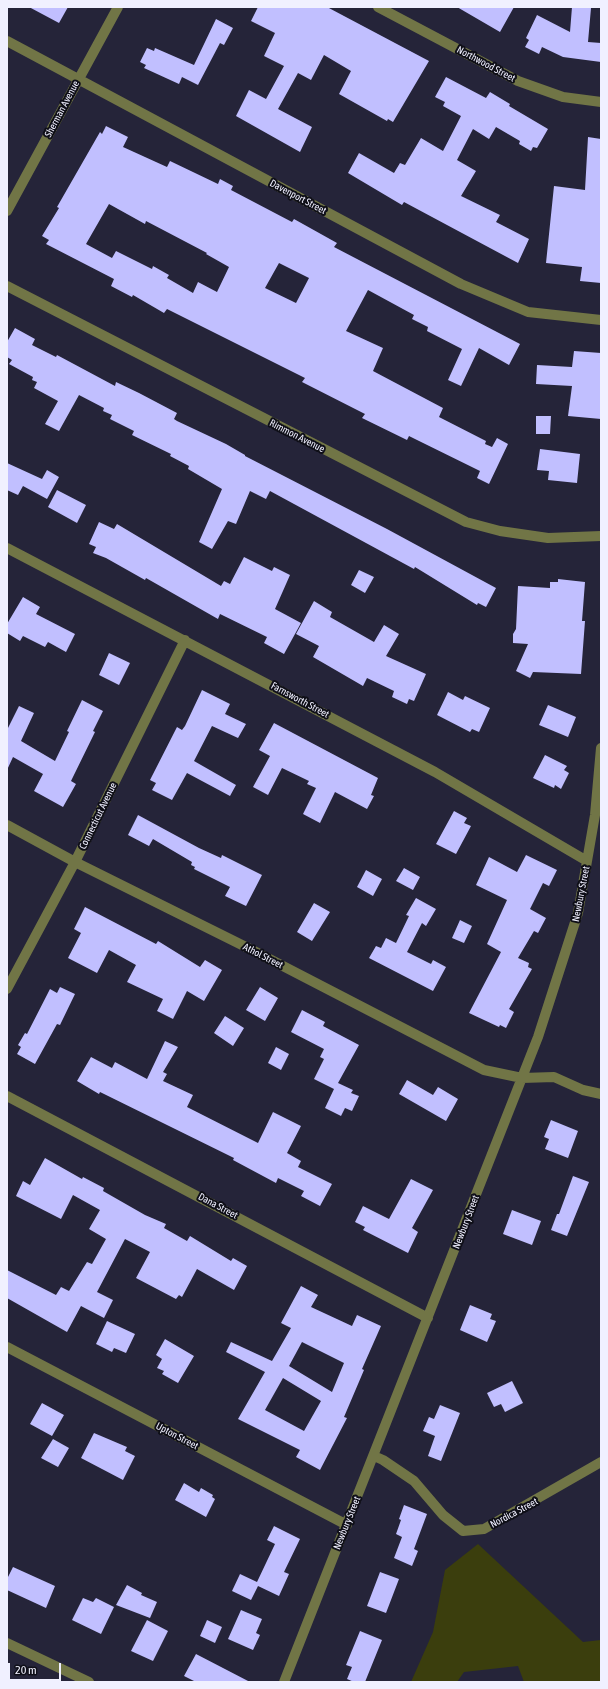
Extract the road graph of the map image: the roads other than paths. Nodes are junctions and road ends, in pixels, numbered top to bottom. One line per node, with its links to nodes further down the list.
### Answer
1 (118, 7): 4 (street, Sherman Avenue)
2 (378, 7): 5 (street, Northwood Street)
3 (7, 40): 4 (street, Davenport Street)
4 (78, 80): 6 (street, Sherman Avenue); 8 (street, Davenport Street)
5 (601, 102)
6 (7, 211)
7 (7, 286): 9 (street, Rimmon Avenue)
8 (601, 320)
9 (601, 536)
10 (7, 548): 11 (street, Farnsworth Street)
11 (185, 640): 15 (street, Farnsworth Street); 16 (street, Connecticut Avenue)
12 (601, 748): 13 (street, Newbury Street)
13 (598, 816): 15 (street, Newbury Street)
14 (7, 825): 16 (street, Athol Street)
15 (587, 861): 18 (street, Newbury Street)
16 (75, 862): 17 (street, Connecticut Avenue); 18 (street, Athol Street)
17 (7, 989)
18 (522, 1078): 19 (street, Athol Street); 21 (street, Newbury Street)
19 (601, 1094)
20 (7, 1096): 21 (street, Dana Street)
21 (428, 1318): 23 (street, Newbury Street)
22 (7, 1347): 25 (street, Upton Street)
23 (374, 1456): 24 (street, Nordica Street); 25 (street, Newbury Street)
24 (601, 1462)
25 (347, 1524): 28 (street, Newbury Street)
26 (7, 1643): 27 (street)
27 (89, 1682)
28 (284, 1682)

